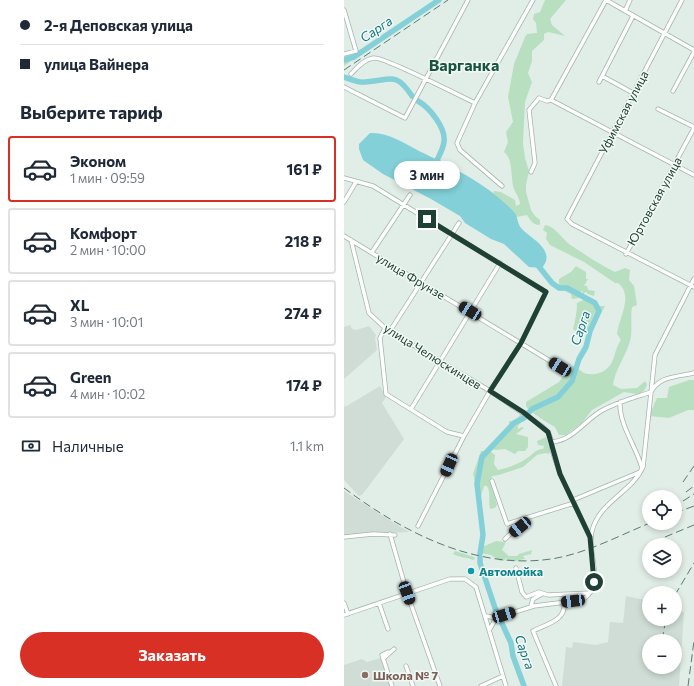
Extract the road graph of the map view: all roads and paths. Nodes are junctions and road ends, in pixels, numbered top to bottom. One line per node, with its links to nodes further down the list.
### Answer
1 (468, 0): 14 (street)
2 (533, 0): 20 (street)
3 (606, 0): 7 (street); 19 (street)
4 (630, 0): 7 (street)
5 (682, 0): 9 (street, Уфимская улица)
6 (344, 10): 11 (street)
7 (624, 11): 8 (street)
8 (633, 16): 9 (street); 13 (street)
9 (664, 34): 10 (street); 18 (street, Уфимская улица)
10 (694, 51): 17 (street)
11 (344, 54)
12 (351, 74): 14 (street)
13 (602, 76): 15 (street); 18 (street)
14 (425, 80): 16 (street); 20 (street)
15 (599, 82)
16 (344, 87)
17 (673, 91)
18 (633, 93): 23 (street, Уфимская улица)
19 (551, 100): 23 (street); 25 (street)
20 (476, 103): 29 (street)
21 (658, 109): 22 (street)
22 (694, 128): 24 (street, Юртовская улица)
23 (612, 132): 24 (street); 38 (street, Уфимская улица)
24 (674, 165): 26 (street); 38 (street, Юртовская улица)
25 (532, 172)
26 (694, 175)
27 (344, 178): 28 (street)
28 (356, 182): 31 (street); 32 (street)
29 (502, 186)
30 (410, 195): 32 (street)
31 (344, 202)
32 (403, 204): 34 (street); 37 (street)
33 (459, 223): 34 (street)
34 (452, 233): 39 (street); 41 (street)
35 (344, 236): 36 (street, улица Фрунзе)
36 (351, 240): 37 (street, улица Фрунзе); 44 (street, улица Челюскинцев)
37 (372, 252): 41 (street, улица Фрунзе)
38 (626, 254): 42 (street)
39 (500, 263): 43 (street); 46 (street)
40 (694, 279): 42 (street)
41 (422, 281): 43 (street, улица Фрунзе); 45 (street)
42 (692, 286): 51 (street)
43 (470, 311): 46 (street, улица Фрунзе); 47 (street)
44 (385, 328): 45 (street, улица Челюскинцев); 53 (street)
45 (390, 331): 47 (street, улица Челюскинцев)
46 (521, 343): 48 (street, улица Фрунзе); 50 (street)
47 (440, 360): 50 (street, улица Челюскинцев); 53 (street)
48 (560, 367)
49 (694, 373): 51 (street)
50 (490, 391): 54 (street); 55 (street, улица Челюскинцев)
51 (651, 392): 52 (street); 56 (street)
52 (620, 402): 55 (street); 56 (street)
53 (411, 409): 54 (street)
54 (464, 436): 60 (street)
55 (552, 442): 58 (street)
56 (641, 470): 58 (street); 62 (street)
57 (492, 481): 59 (street)
58 (573, 501): 59 (street); 62 (street)
59 (528, 517): 63 (street)
60 (418, 526)
61 (344, 537): 65 (street)
62 (590, 537): 66 (street)
63 (505, 539)
64 (516, 568): 67 (street)
65 (407, 593): 70 (street); 73 (street); 84 (street)
66 (590, 593): 67 (street); 69 (street)
67 (542, 594): 71 (street)
68 (344, 602): 72 (street)
69 (564, 602): 71 (street); 87 (street)
70 (379, 603): 72 (street); 75 (street)
71 (531, 606): 74 (street)
72 (346, 614)
73 (486, 616): 74 (street); 76 (street)
74 (496, 618): 76 (street)
75 (388, 629)
76 (490, 630): 81 (street)
77 (394, 649): 79 (street)
78 (388, 652): 79 (street)
79 (383, 660): 83 (street)
80 (406, 666): 82 (street)
81 (503, 676): 85 (street); 86 (street)
82 (414, 685)
83 (392, 686)
84 (440, 686)
85 (481, 686)
86 (506, 686)
87 (556, 686)

